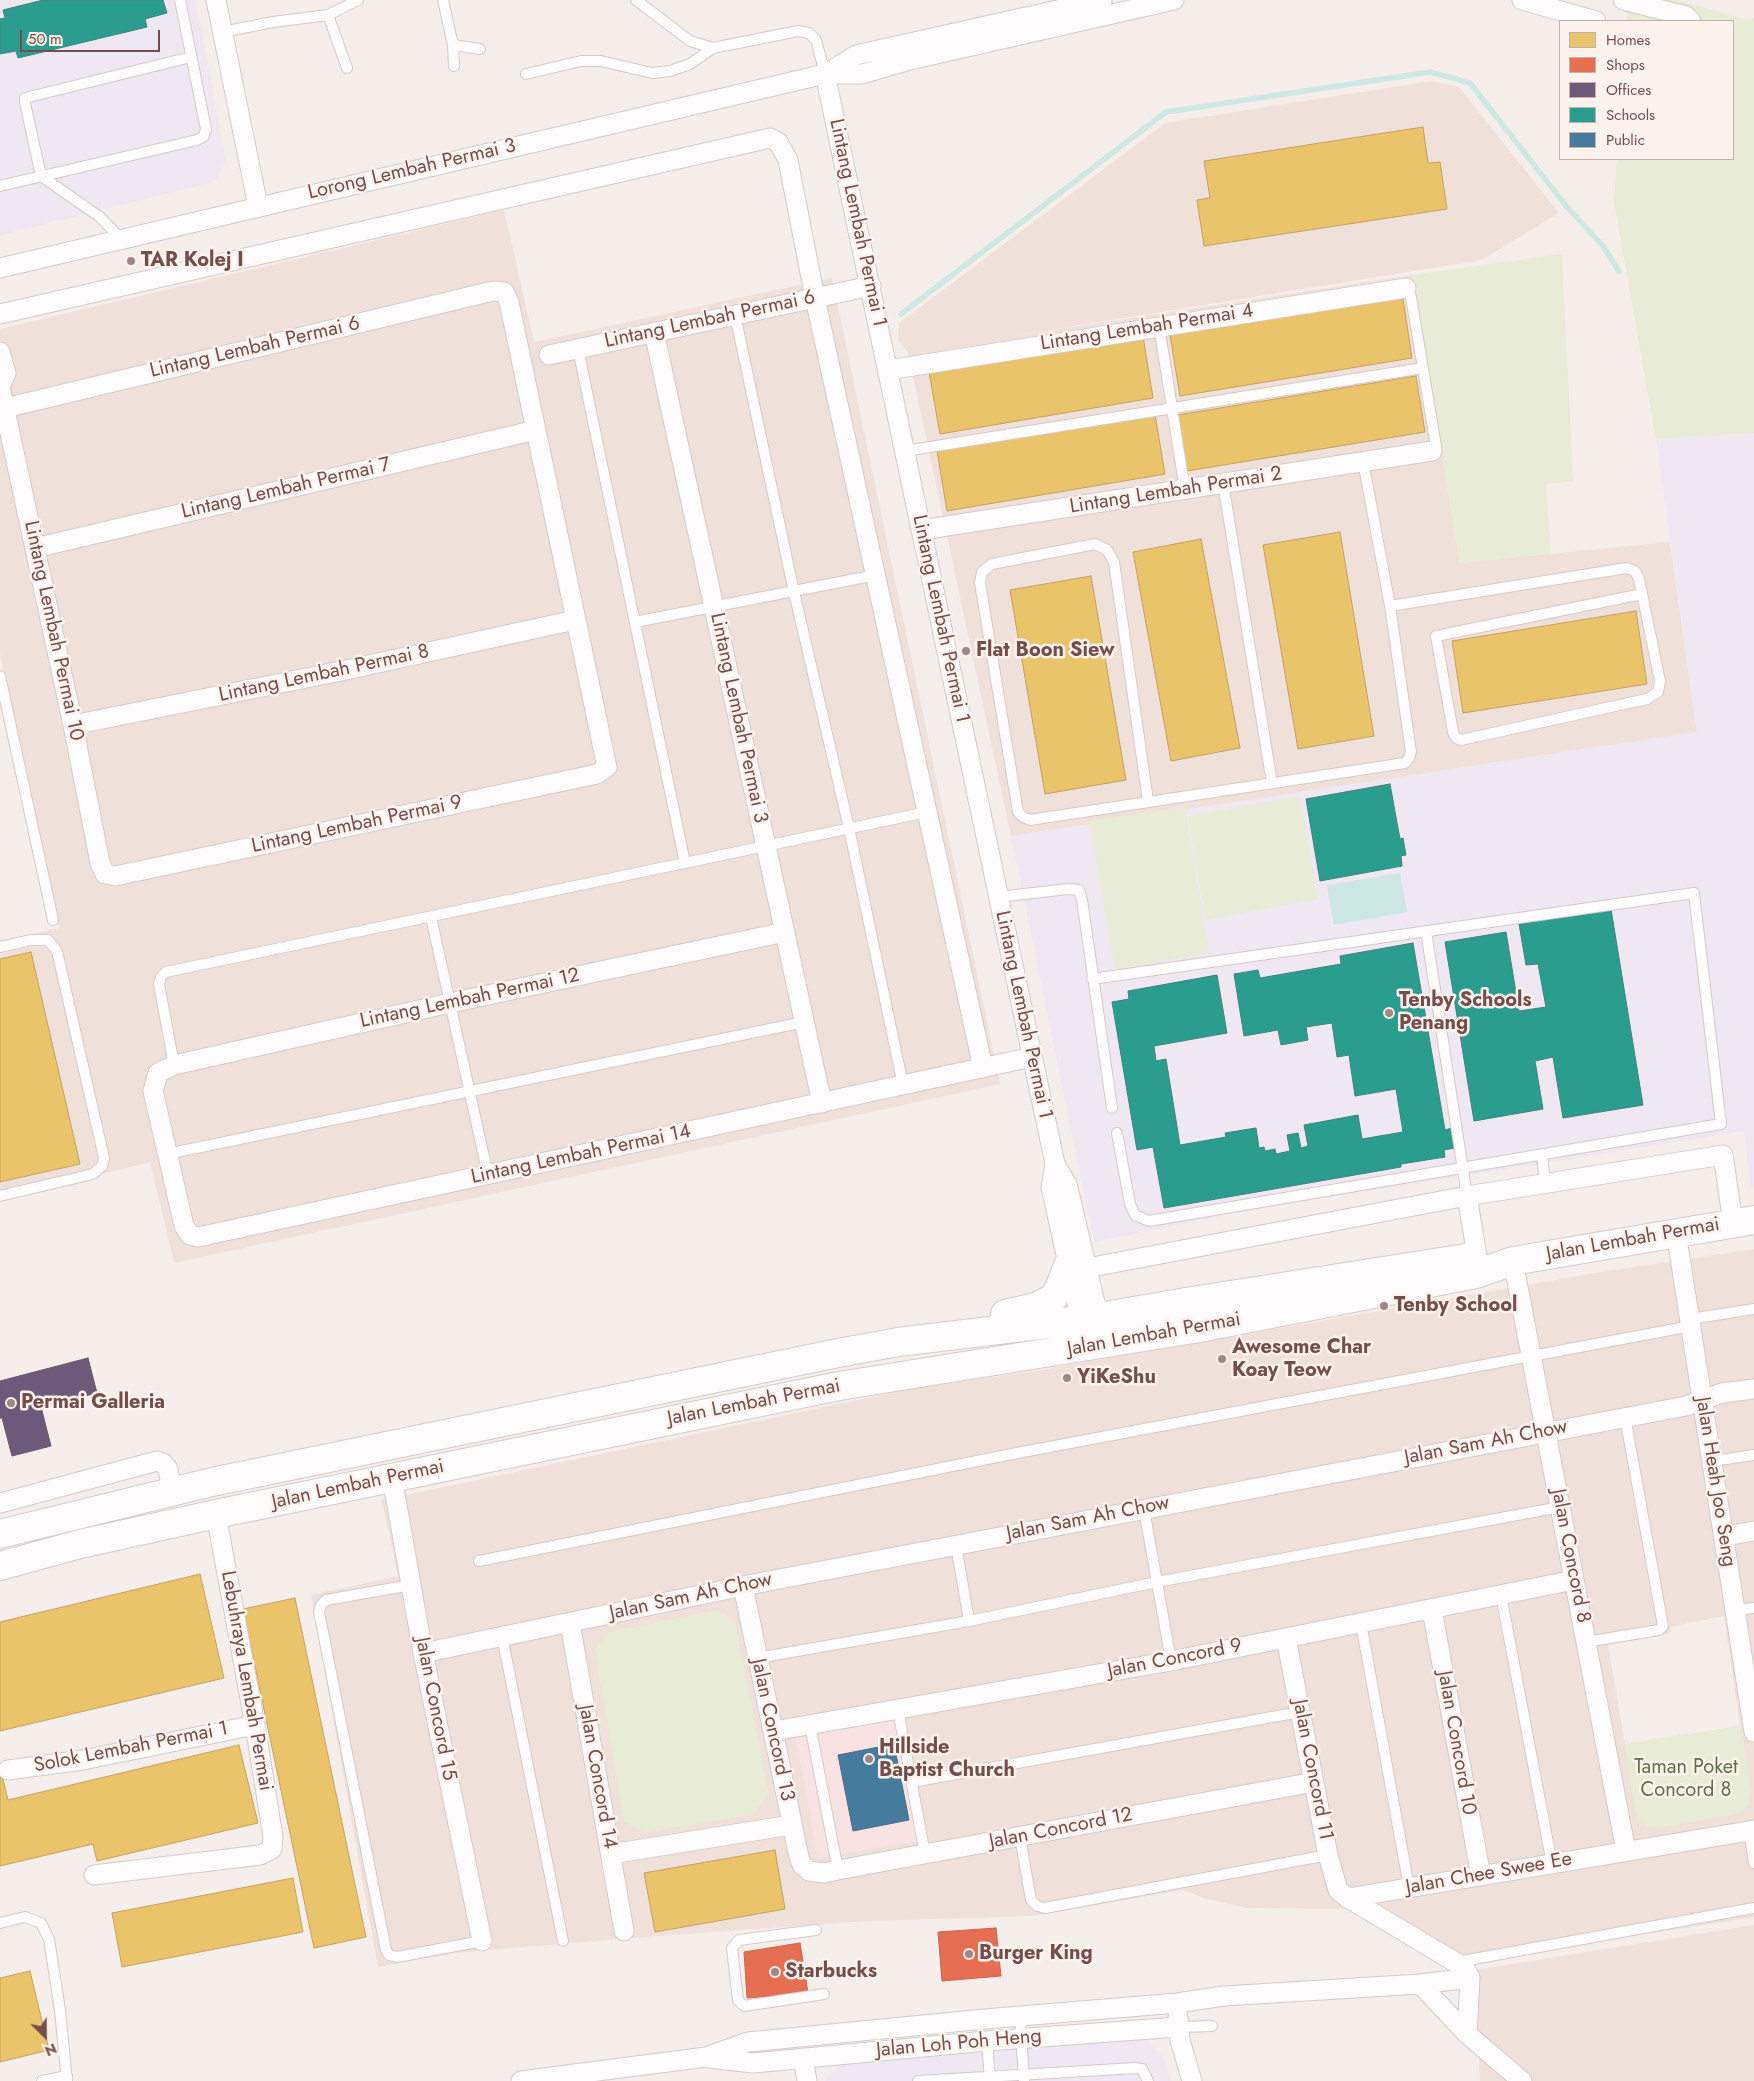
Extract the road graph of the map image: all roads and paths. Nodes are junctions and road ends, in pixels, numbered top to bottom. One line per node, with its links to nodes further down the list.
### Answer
1 (180, 0): 17 (lane)
2 (216, 0): 13 (street)
3 (358, 0): 10 (lane)
4 (443, 0): 14 (lane)
5 (636, 0): 15 (lane)
6 (1102, 0): 21 (street)
7 (1174, 0): 21 (street)
8 (1522, 0): 11 (street)
9 (1627, 1): 12 (street)
10 (328, 15): 13 (lane); 19 (lane)
11 (1592, 20)
12 (1690, 20)
13 (222, 32): 24 (street)
14 (453, 45): 16 (lane); 18 (lane)
15 (713, 48): 20 (lane); 21 (lane)
16 (480, 49)
17 (191, 56): 22 (lane); 22 (lane)
18 (454, 66)
19 (347, 68)
20 (526, 74)
21 (825, 74): 24 (street, Lorong Lembah Permai 3); 27 (street, Lintang Lembah Permai 1)
22 (41, 176): 23 (lane); 25 (lane)
23 (0, 186)
24 (258, 206): 25 (street, Lorong Lembah Permai 3)
25 (121, 239): 26 (street, Lorong Lembah Permai 3)
26 (0, 268)
27 (870, 286): 29 (street, Lintang Lembah Permai 6); 38 (street, Lintang Lembah Permai 1)
28 (1406, 288): 32 (street, Lintang Lembah Permai 4); 37 (lane)
29 (815, 298): 30 (street); 31 (street, Lintang Lembah Permai 6); 50 (street)
30 (0, 314)
31 (735, 315): 33 (street, Lintang Lembah Permai 6); 51 (lane)
32 (1159, 326): 38 (street, Lintang Lembah Permai 4); 40 (lane)
33 (654, 332): 34 (street, Lintang Lembah Permai 6); 53 (street, Lintang Lembah Permai 3)
34 (578, 348): 36 (street, Lintang Lembah Permai 6); 56 (lane)
35 (0, 352): 39 (street, Lintang Lembah Permai 10)
36 (549, 355)
37 (1423, 368): 40 (lane); 44 (lane)
38 (888, 370): 43 (street, Lintang Lembah Permai 1)
39 (0, 387): 41 (street, Lintang Lembah Permai 10)
40 (1172, 407): 43 (lane); 47 (lane)
41 (5, 408): 42 (street, Lintang Lembah Permai 6); 49 (street, Lintang Lembah Permai 10)
42 (536, 430): 49 (street, Lintang Lembah Permai 7); 55 (street)
43 (905, 451): 48 (street, Lintang Lembah Permai 1)
44 (1432, 451): 45 (street, Lintang Lembah Permai 2)
45 (1363, 461): 46 (street, Lintang Lembah Permai 2); 54 (lane)
46 (1223, 484): 47 (street, Lintang Lembah Permai 2); 59 (lane)
47 (1185, 490): 48 (street, Lintang Lembah Permai 2)
48 (922, 530): 66 (street, Lintang Lembah Permai 1)
49 (35, 548): 58 (street, Lintang Lembah Permai 10)
50 (876, 575): 51 (lane); 61 (street)
51 (794, 592): 53 (lane); 62 (lane)
52 (1642, 594): 52 (lane); 54 (lane)
53 (714, 606): 56 (lane); 63 (street, Lintang Lembah Permai 3)
54 (1390, 606): 59 (lane)
55 (575, 620): 58 (street, Lintang Lembah Permai 8); 65 (street, Lintang Lembah Permai 9)
56 (635, 622): 64 (lane)
57 (0, 676): 68 (lane)
58 (73, 725): 65 (street, Lintang Lembah Permai 10)
59 (1272, 783): 60 (lane)
60 (1148, 801): 60 (lane)
61 (927, 812): 62 (lane); 76 (street)
62 (849, 828): 63 (lane); 78 (lane)
63 (766, 846): 64 (lane); 70 (street, Lintang Lembah Permai 3)
64 (685, 864): 67 (lane)
65 (105, 874)
66 (998, 897): 72 (lane); 75 (street, Lintang Lembah Permai 1)
67 (431, 917): 73 (lane); 77 (lane)
68 (53, 920)
69 (1426, 931): 72 (lane); 84 (lane); 85 (lane)
70 (785, 932): 73 (street, Lintang Lembah Permai 12); 74 (street, Lintang Lembah Permai 3)
71 (0, 947): 88 (lane)
72 (1092, 979): 81 (lane)
73 (450, 1003): 77 (street, Lintang Lembah Permai 12); 79 (lane)
74 (804, 1022): 79 (lane); 80 (street, Lintang Lembah Permai 3)
75 (1032, 1057): 76 (street, Lintang Lembah Permai 14); 94 (street, Lintang Lembah Permai 1)
76 (983, 1068): 78 (street, Lintang Lembah Permai 14)
77 (166, 1069): 83 (street)
78 (903, 1085): 80 (street, Lintang Lembah Permai 14)
79 (470, 1091): 83 (lane); 86 (lane)
80 (822, 1103): 86 (street, Lintang Lembah Permai 14)
81 (1112, 1108)
82 (1117, 1133): 85 (lane)
83 (167, 1154): 86 (street, Lintang Lembah Permai 14)
84 (1542, 1155): 85 (lane); 87 (lane)
85 (1463, 1168): 89 (lane)
86 (488, 1175)
87 (1545, 1183): 89 (street); 90 (street)
88 (0, 1196)
89 (1467, 1196): 92 (street); 94 (street)
90 (1744, 1222): 91 (main road, Jalan Lembah Permai)
91 (1676, 1232): 93 (main road, Jalan Lembah Permai); 97 (street, Jalan Heah Joo Seng)
92 (1477, 1256): 93 (main road, Jalan Lembah Permai); 96 (main road, Jalan Lembah Permai)
93 (1513, 1261): 99 (main road, Jalan Lembah Permai); 100 (street, Jalan Concord 8)
94 (1077, 1267): 96 (street, Lintang Lembah Permai 1); 98 (main road)
95 (1754, 1309): 97 (lane)
96 (1090, 1319): 98 (main road, Jalan Lembah Permai); 99 (street, Lintang Lembah Permai 1)
97 (1691, 1323): 100 (lane); 102 (street, Jalan Heah Joo Seng)
98 (898, 1342): 108 (main road, Jalan Lembah Permai)
99 (1096, 1346): 107 (main road, Jalan Lembah Permai)
100 (1532, 1358): 104 (street, Jalan Concord 8); 119 (lane)
101 (1754, 1388): 102 (street, Jalan Sam Ah Chow)
102 (1703, 1400): 103 (street, Jalan Sam Ah Chow); 106 (street, Jalan Heah Joo Seng)
103 (1625, 1417): 104 (street, Jalan Sam Ah Chow); 134 (lane)
104 (1546, 1432): 110 (street, Jalan Concord 8); 111 (street, Jalan Sam Ah Chow)
105 (1754, 1455): 106 (lane)
106 (1712, 1461): 115 (street, Jalan Heah Joo Seng)
107 (392, 1478): 112 (main road, Jalan Lembah Permai); 123 (street, Jalan Concord 15)
108 (172, 1491): 109 (street); 114 (main road, Jalan Lembah Permai)
109 (0, 1503)
110 (1560, 1507): 121 (street, Jalan Concord 8); 122 (lane)
111 (1144, 1509): 117 (street, Jalan Sam Ah Chow); 122 (lane)
112 (216, 1514): 116 (main road, Jalan Lembah Permai); 141 (street, Lebuhraya Lembah Permai)
113 (1754, 1531): 115 (street)
114 (0, 1534)
115 (1724, 1536): 128 (street, Jalan Heah Joo Seng)
116 (80, 1544): 118 (main road); 120 (main road, Jalan Lembah Permai)
117 (956, 1545): 124 (street, Jalan Sam Ah Chow); 129 (lane)
118 (0, 1553)
119 (479, 1561)
120 (0, 1566)
121 (1574, 1580): 125 (street, Jalan Concord 9); 134 (street, Jalan Concord 8)
122 (1157, 1582): 129 (lane); 137 (lane)
123 (411, 1585): 135 (street, Jalan Concord 15); 168 (lane)
124 (743, 1586): 130 (street, Jalan Sam Ah Chow); 136 (street, Jalan Concord 13)
125 (1502, 1595): 127 (street, Jalan Concord 9); 156 (lane)
126 (1754, 1608): 128 (lane)
127 (1432, 1610): 131 (street, Jalan Concord 9); 160 (street, Jalan Concord 10)
128 (1735, 1610): 138 (street, Jalan Heah Joo Seng)
129 (969, 1621): 136 (lane)
130 (570, 1623): 132 (street, Jalan Sam Ah Chow); 152 (street, Jalan Concord 14)
131 (1361, 1624): 133 (street, Jalan Concord 9); 161 (lane)
132 (502, 1636): 135 (street, Jalan Sam Ah Chow); 167 (lane)
133 (1286, 1638): 137 (street, Jalan Concord 9); 140 (street, Jalan Concord 11)
134 (1586, 1642): 151 (street, Jalan Concord 8)
135 (423, 1654): 168 (street, Jalan Concord 15)
136 (757, 1658): 143 (street, Jalan Concord 13)
137 (1171, 1661): 139 (street, Jalan Concord 9)
138 (1750, 1683): 144 (street, Jalan Heah Joo Seng)
139 (898, 1710): 142 (street, Jalan Concord 9); 146 (lane)
140 (1300, 1712): 146 (lane); 147 (street, Jalan Concord 11)
141 (255, 1724): 145 (street, Solok Lembah Permai 1); 159 (street, Lebuhraya Lembah Permai)
142 (810, 1725): 143 (street, Jalan Concord 9); 157 (lane)
143 (774, 1731): 148 (street, Jalan Concord 13)
144 (1754, 1732)
145 (8, 1770)
146 (912, 1782): 153 (lane)
147 (1314, 1782): 150 (street, Jalan Concord 12); 154 (street, Jalan Concord 11)
148 (791, 1825): 152 (street); 158 (street, Jalan Concord 13)
149 (1751, 1830): 151 (street, Jalan Chee Swee Ee); 155 (lane)
150 (1020, 1837): 153 (street, Jalan Concord 12); 154 (lane)
151 (1626, 1851): 156 (street, Jalan Chee Swee Ee)
152 (611, 1854): 166 (street, Jalan Concord 14)
153 (925, 1854): 157 (street, Jalan Concord 12)
154 (1328, 1855): 162 (street, Jalan Concord 11)
155 (1754, 1863)
156 (1552, 1864): 160 (street, Jalan Chee Swee Ee)
157 (838, 1870): 158 (street, Jalan Concord 12)
158 (808, 1871)
159 (94, 1875)
160 (1481, 1876): 161 (street, Jalan Chee Swee Ee)
161 (1410, 1888): 162 (street, Jalan Chee Swee Ee)
162 (1348, 1898): 169 (street, Jalan Chee Swee Ee)
163 (1754, 1908): 169 (lane)
164 (0, 1923): 183 (lane)
165 (816, 1930): 172 (lane)
166 (624, 1931)
167 (563, 1940)
168 (482, 1941)
169 (1457, 1962): 170 (street)
170 (1470, 1978): 171 (street, Jalan Loh Poh Heng); 177 (street)
171 (1420, 1984): 173 (street, Jalan Loh Poh Heng); 177 (street)
172 (824, 1994)
173 (1177, 2003): 174 (street, Jalan Loh Poh Heng); 176 (street)
174 (1020, 2016): 178 (lane); 180 (street, Jalan Loh Poh Heng)
175 (1212, 2026): 176 (lane, Jalan Loh Poh Heng)
176 (1178, 2028): 178 (street, Jalan Loh Poh Heng); 190 (street)
177 (1467, 2034): 191 (street)
178 (1021, 2038): 179 (street, Jalan Loh Poh Heng); 182 (lane)
179 (987, 2041): 181 (street, Jalan Loh Poh Heng); 184 (lane)
180 (706, 2057): 181 (street, Jalan Loh Poh Heng); 186 (street, Jalan Loh Poh Heng)
181 (803, 2059): 187 (street)
182 (1023, 2077): 184 (lane); 189 (lane)
183 (67, 2079): 185 (lane)
184 (990, 2079): 188 (lane)
185 (42, 2081)
186 (521, 2081)
187 (807, 2081)
188 (918, 2081)
189 (1148, 2081)
190 (1192, 2081)
191 (1522, 2081)

